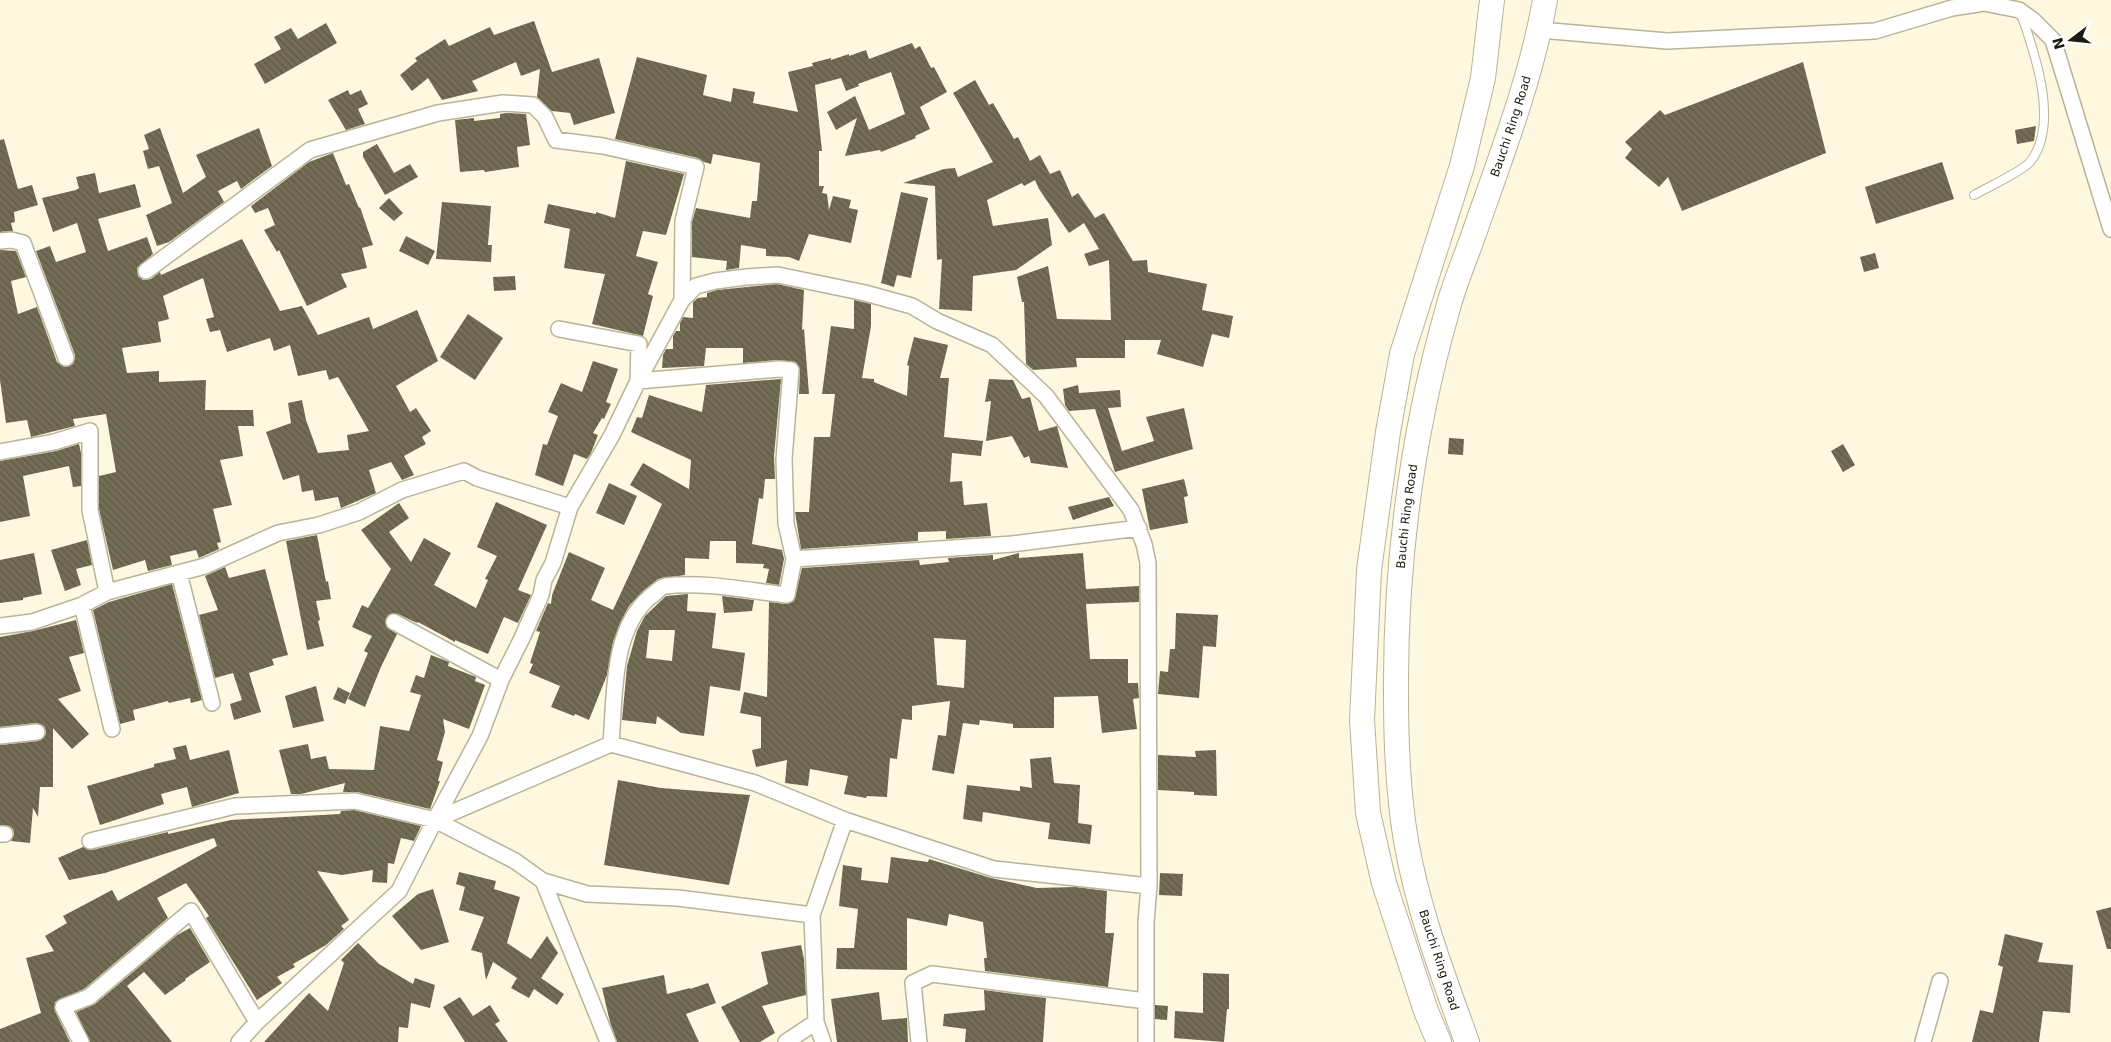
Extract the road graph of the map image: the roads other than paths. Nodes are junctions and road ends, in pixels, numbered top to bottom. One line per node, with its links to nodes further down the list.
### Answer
1 (1492, 0): 45 (main road)
2 (1545, 0): 4 (main road, Bauchi Ring Road)
3 (2019, 10): 4 (street); 5 (lane); 6 (street)
4 (1540, 30): 46 (main road, Bauchi Ring Road)
5 (1974, 195)
6 (2111, 229)
7 (0, 241): 11 (street)
8 (146, 271): 9 (street)
9 (682, 300): 12 (street); 15 (street)
10 (559, 329): 12 (street)
11 (66, 358)
12 (638, 381): 14 (street); 16 (street)
13 (0, 452): 18 (street)
14 (570, 507): 17 (street); 22 (street)
15 (1138, 528): 16 (street); 32 (street)
16 (794, 559): 27 (street)
17 (179, 573): 18 (street); 23 (street)
18 (107, 592): 19 (street)
19 (82, 605): 21 (street); 24 (street)
20 (394, 622): 22 (street)
21 (0, 626)
22 (501, 680): 28 (street)
23 (212, 703)
24 (112, 729)
25 (37, 732): 26 (street)
26 (0, 736)
27 (611, 744): 28 (street); 29 (street)
28 (434, 820): 30 (street); 31 (street); 36 (street)
29 (845, 820): 32 (street); 33 (street)
30 (90, 841)
31 (542, 881): 33 (street); 40 (street)
32 (1149, 886): 35 (street)
33 (812, 915): 37 (street)
34 (1940, 981): 47 (street)
35 (1146, 1001): 43 (street); 44 (street)
36 (257, 1022): 38 (street); 39 (street)
37 (816, 1022): 41 (street); 42 (street)
38 (81, 1042)
39 (239, 1042)
40 (608, 1042)
41 (786, 1042)
42 (823, 1042)
43 (919, 1042)
44 (1146, 1042)
45 (1439, 1042)
46 (1467, 1042)
47 (1923, 1042)

